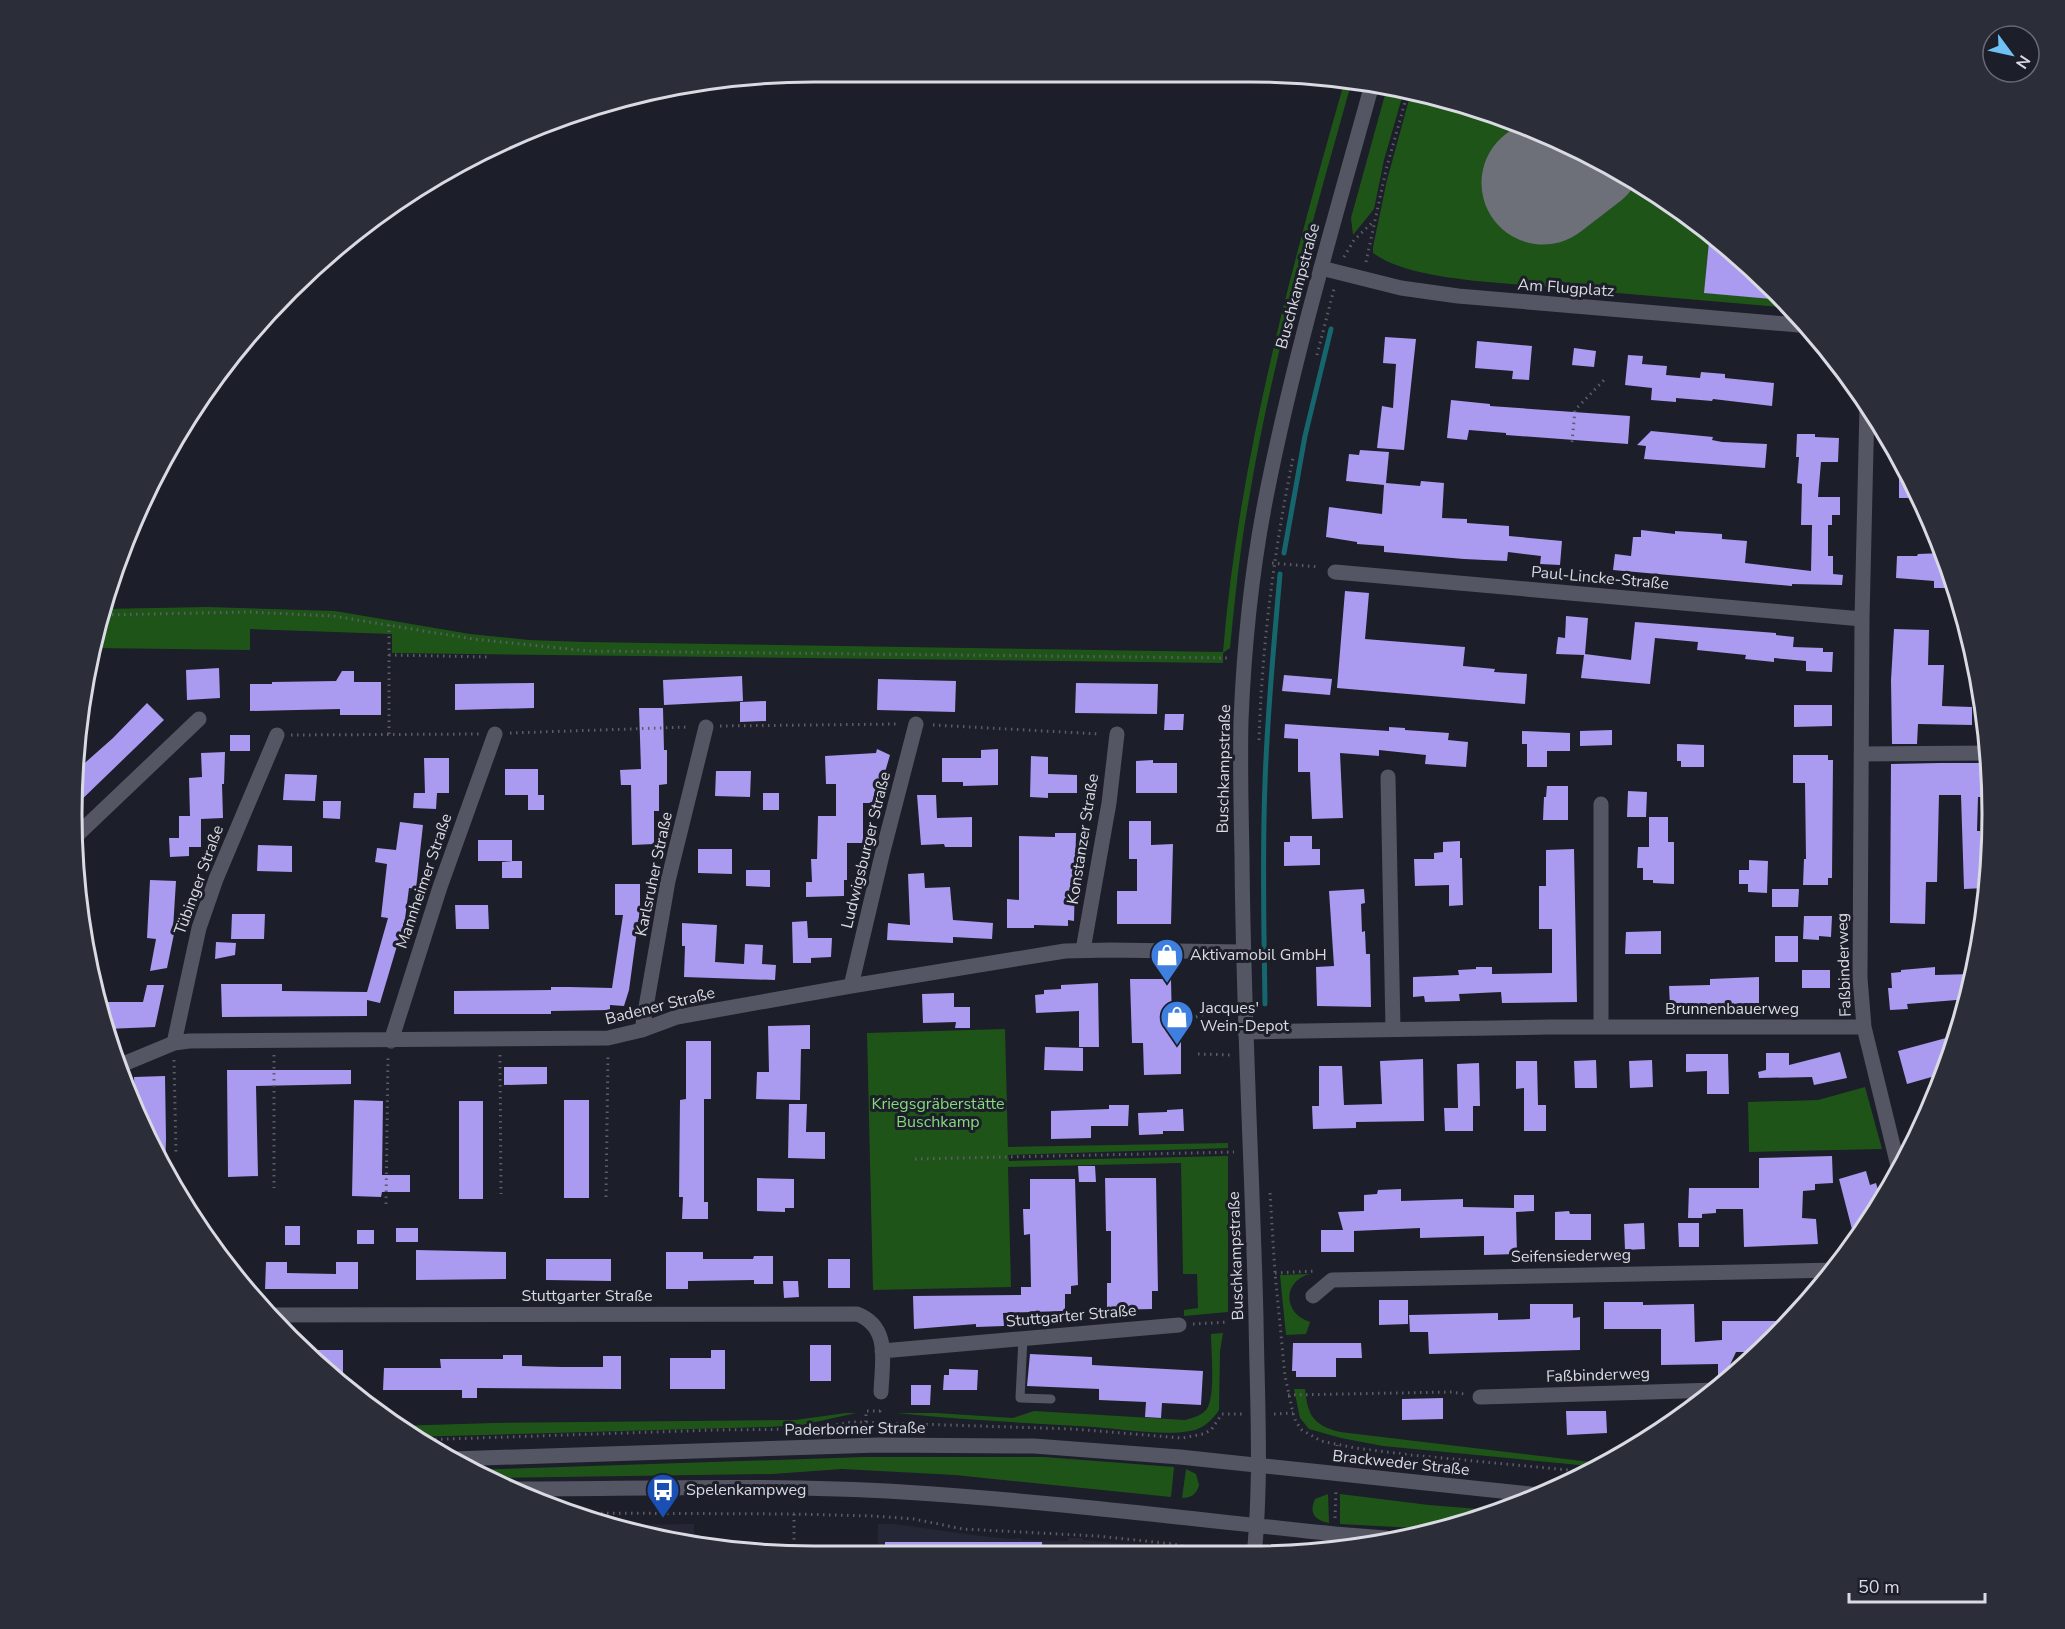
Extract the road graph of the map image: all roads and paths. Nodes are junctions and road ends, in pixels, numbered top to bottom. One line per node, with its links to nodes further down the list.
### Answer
1 (1370, 93): 4 (street, Buschkampstraße)
2 (1406, 100): 3 (path)
3 (1375, 220): 5 (path); 6 (path)
4 (1321, 268): 5 (street, Am Flugplatz); 20 (street, Buschkampstraße)
5 (1339, 273): 6 (street, Am Flugplatz); 8 (path)
6 (1361, 279): 7 (street, Am Flugplatz)
7 (1795, 326)
8 (1315, 365)
9 (1604, 380): 11 (path)
10 (1867, 421): 16 (street, Faßbinderweg)
11 (1572, 442)
12 (1294, 453): 13 (path)
13 (1274, 563): 14 (path); 28 (path)
14 (1335, 572): 16 (street, Paul-Lincke-Straße)
15 (110, 615): 17 (path)
16 (1862, 619): 30 (street, Faßbinderweg)
17 (389, 625): 18 (path); 20 (path)
18 (389, 655): 19 (path); 24 (path)
19 (490, 657)
20 (1245, 658): 35 (street, Buschkampstraße)
21 (199, 719): 33 (street)
22 (916, 724): 36 (street, Ludwigsburger Straße)
23 (706, 726): 42 (street, Karlsruher Straße)
24 (389, 734)
25 (495, 734): 47 (street, Mannheimer Straße)
26 (1117, 734): 34 (street, Konstanzer Straße)
27 (277, 735): 48 (street, Tübinger Straße)
28 (1259, 743)
29 (1980, 753): 30 (street)
30 (1861, 754): 40 (street, Faßbinderweg)
31 (1388, 777): 41 (street)
32 (1601, 804): 39 (street)
33 (83, 830)
34 (1083, 950): 35 (street, Badener Straße); 36 (street, Badener Straße)
35 (1243, 952): 37 (street, Buschkampstraße)
36 (851, 986): 42 (street, Badener Straße)
37 (1244, 1011): 38 (path); 43 (street, Buschkampstraße)
38 (1196, 1017)
39 (1601, 1027): 40 (street, Brunnenbauerweg); 41 (street, Brunnenbauerweg)
40 (1864, 1027): 54 (street, Faßbinderweg)
41 (1393, 1029): 43 (street, Brunnenbauerweg)
42 (642, 1030): 44 (street, Badener Straße)
43 (1245, 1032): 50 (street, Buschkampstraße)
44 (608, 1038): 45 (street, Badener Straße); 59 (path)
45 (500, 1039): 47 (street, Badener Straße); 58 (path)
46 (274, 1041): 47 (street, Badener Straße); 48 (street, Badener Straße); 56 (path)
47 (391, 1041): 60 (path)
48 (174, 1043): 51 (street, Badener Straße); 53 (path)
49 (1198, 1054): 50 (path)
50 (1246, 1055): 52 (street, Buschkampstraße)
51 (126, 1063)
52 (1250, 1152): 55 (path); 79 (street, Buschkampstraße)
53 (176, 1154)
54 (1896, 1158)
55 (915, 1159)
56 (274, 1188)
57 (1270, 1192): 62 (path)
58 (501, 1194)
59 (606, 1197)
60 (386, 1204)
61 (1823, 1270): 63 (street, Seifensiederweg)
62 (1275, 1273): 63 (path); 72 (path)
63 (1332, 1280): 64 (street)
64 (1313, 1296)
65 (281, 1315): 69 (street, Stuttgarter Straße)
66 (1228, 1322): 67 (path)
67 (1179, 1325): 68 (street, Stuttgarter Straße)
68 (1023, 1338): 69 (street, Stuttgarter Straße); 74 (lane)
69 (882, 1350): 71 (street, Stuttgarter Straße)
70 (1703, 1389): 73 (street, Faßbinderweg)
71 (880, 1392)
72 (1288, 1395): 73 (path); 77 (path)
73 (1480, 1397)
74 (1051, 1399)
75 (1222, 1414): 76 (path)
76 (1182, 1438)
77 (1337, 1445): 80 (path); 81 (path)
78 (468, 1458): 79 (street, Paderborner Straße)
79 (1258, 1465): 81 (street, Brackweder Straße); 86 (street, Buschkampstraße)
80 (1575, 1471)
81 (1336, 1474): 83 (street, Brackweder Straße); 87 (path)
82 (530, 1489): 86 (street)
83 (1524, 1493)
84 (596, 1513): 85 (path)
85 (794, 1514): 89 (path); 90 (path)
86 (1257, 1526): 87 (street); 91 (street, Buschkampstraße)
87 (1335, 1534): 88 (street)
88 (1367, 1536)
89 (794, 1546)
90 (1184, 1546)
91 (1255, 1546)

